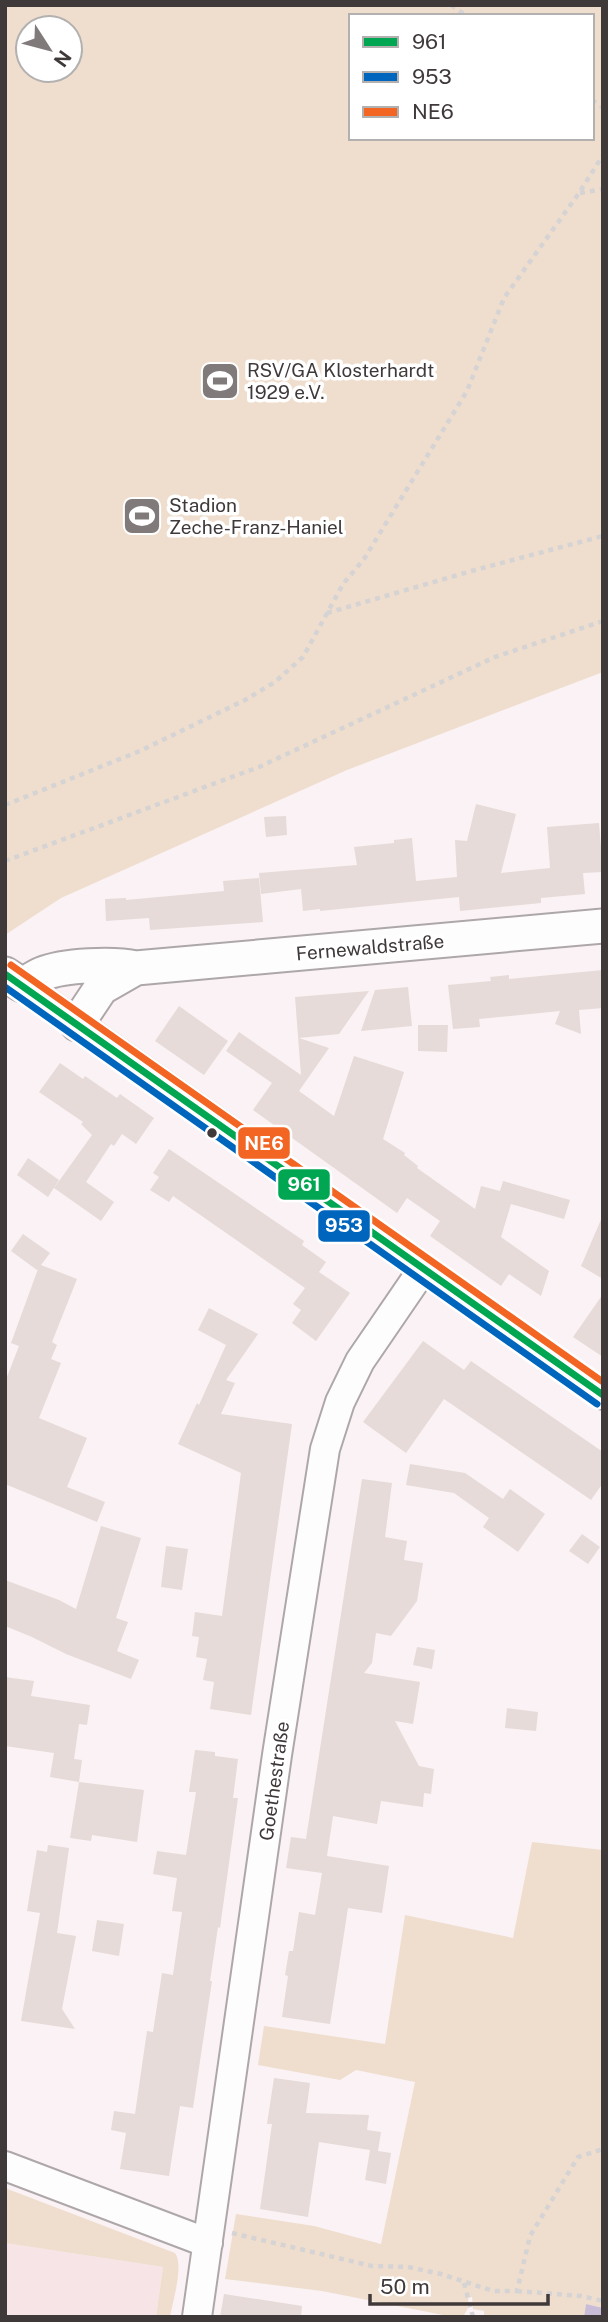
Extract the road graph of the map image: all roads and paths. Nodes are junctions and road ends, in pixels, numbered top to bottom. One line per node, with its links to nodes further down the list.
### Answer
1 (603, 155): 3 (path)
2 (603, 189): 3 (path)
3 (579, 193): 5 (path)
4 (603, 536): 5 (path)
5 (327, 614): 7 (path)
6 (603, 621): 8 (path)
7 (5, 805)
8 (5, 861)
9 (603, 926): 10 (street, Fernewaldstraße)
10 (136, 968): 11 (street, Fernewaldstraße); 12 (street, Fernewaldstraße)
11 (14, 980): 12 (street)
12 (77, 1024): 13 (street)
13 (423, 1269): 14 (street); 17 (street, Goethestraße)
14 (603, 1395)
15 (603, 2150): 19 (path)
16 (5, 2166): 17 (street)
17 (209, 2236): 18 (path); 21 (street, Goethestraße)
18 (464, 2283): 19 (path); 22 (path)
19 (517, 2291): 20 (path)
20 (603, 2301)
21 (197, 2317)
22 (472, 2317)

